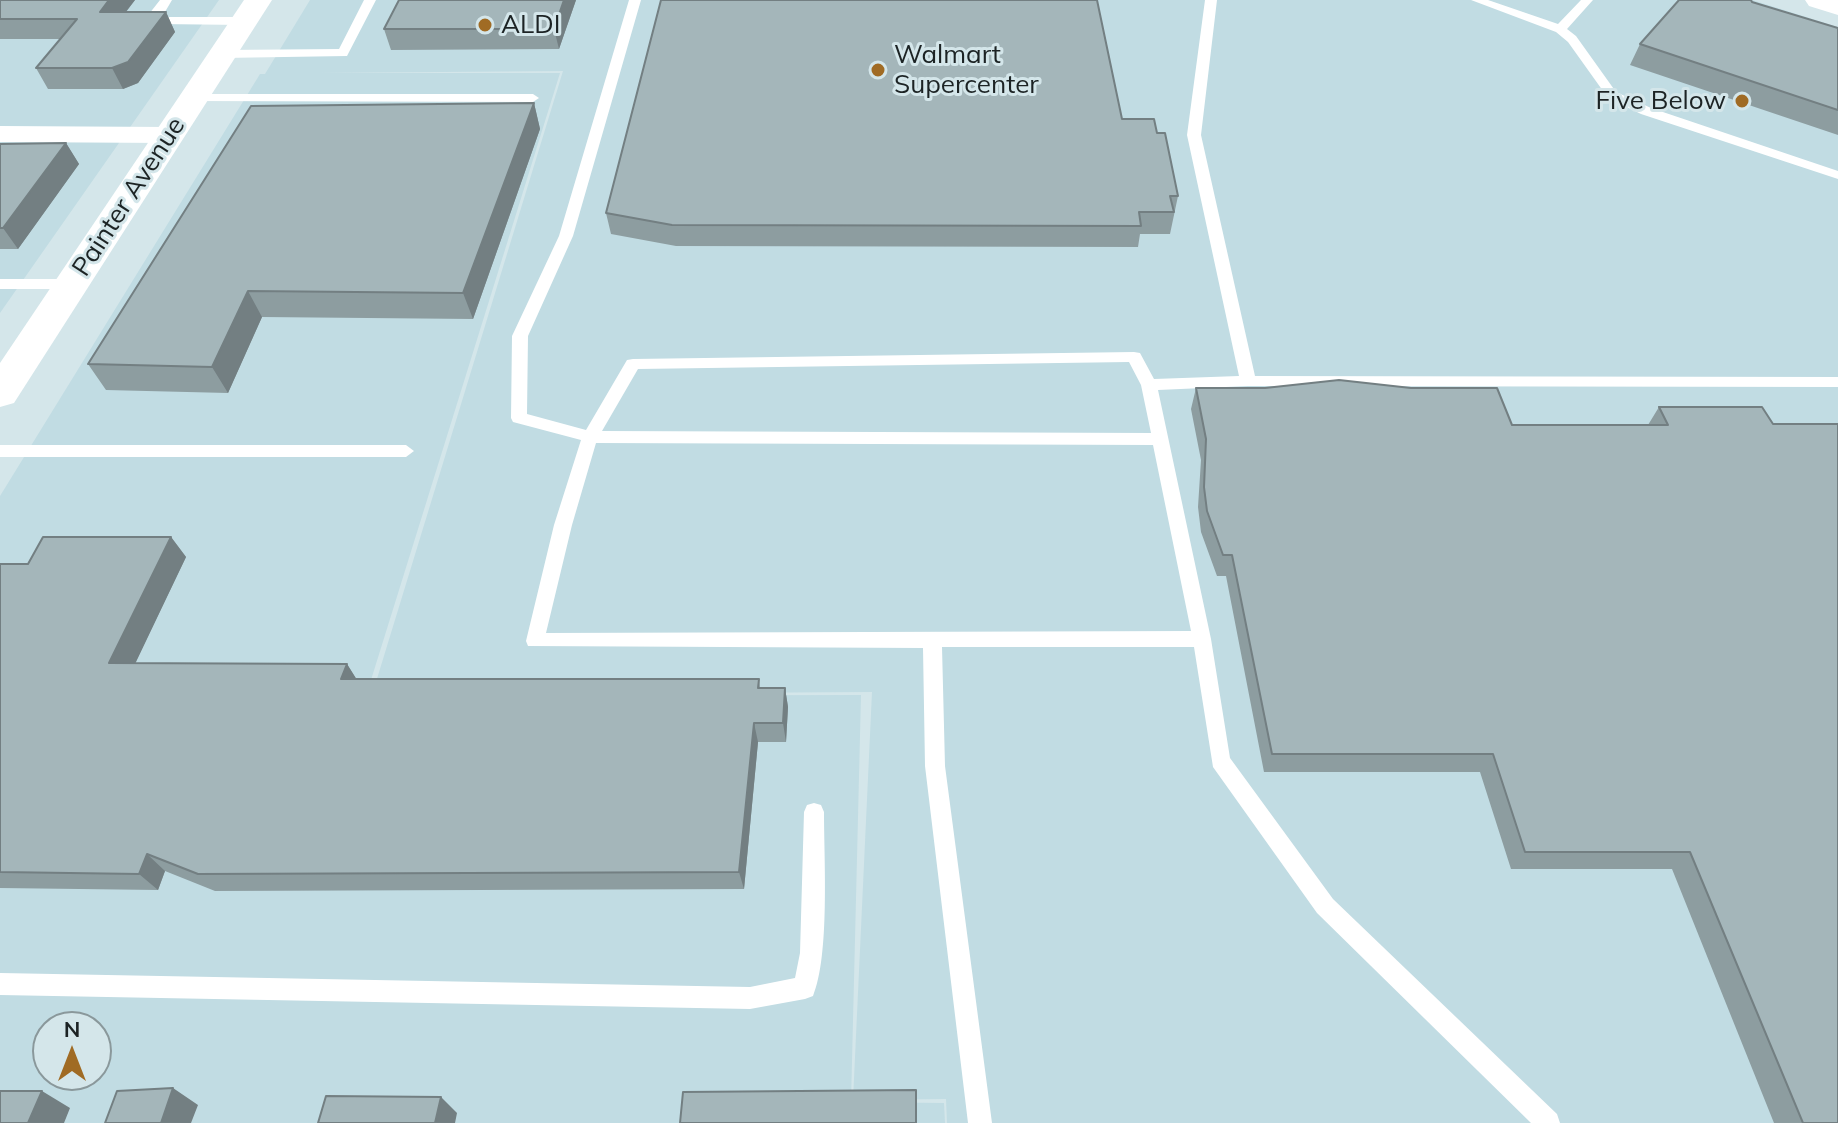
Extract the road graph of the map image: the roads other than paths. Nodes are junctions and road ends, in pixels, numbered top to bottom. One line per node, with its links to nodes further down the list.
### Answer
1 (166, 0): 9 (lane)
2 (370, 0): 11 (lane)
3 (635, 0): 23 (lane)
4 (1211, 0): 19 (lane)
5 (1477, 0): 10 (lane)
6 (1587, 0): 10 (lane)
7 (1819, 0): 8 (street)
8 (1838, 6)
9 (251, 10): 11 (street, Painter Avenue)
10 (1560, 29): 16 (lane)
11 (222, 54): 12 (street, Painter Avenue)
12 (194, 98): 13 (lane); 15 (street, Painter Avenue)
13 (533, 98)
14 (0, 134): 15 (street)
15 (169, 135): 18 (street, Painter Avenue)
16 (1838, 175)
17 (0, 284): 18 (lane)
18 (72, 284): 22 (street, Painter Avenue)
19 (1248, 381): 20 (lane); 21 (lane)
20 (1838, 382)
21 (1149, 385): 23 (lane); 24 (lane)
22 (0, 393)
23 (590, 437): 24 (lane); 28 (lane)
24 (1161, 439): 27 (lane)
25 (0, 451): 26 (lane)
26 (406, 451)
27 (1202, 639): 28 (lane); 32 (lane)
28 (932, 640): 31 (lane)
29 (814, 812): 30 (lane)
30 (0, 984)
31 (980, 1123)
32 (1548, 1123)

